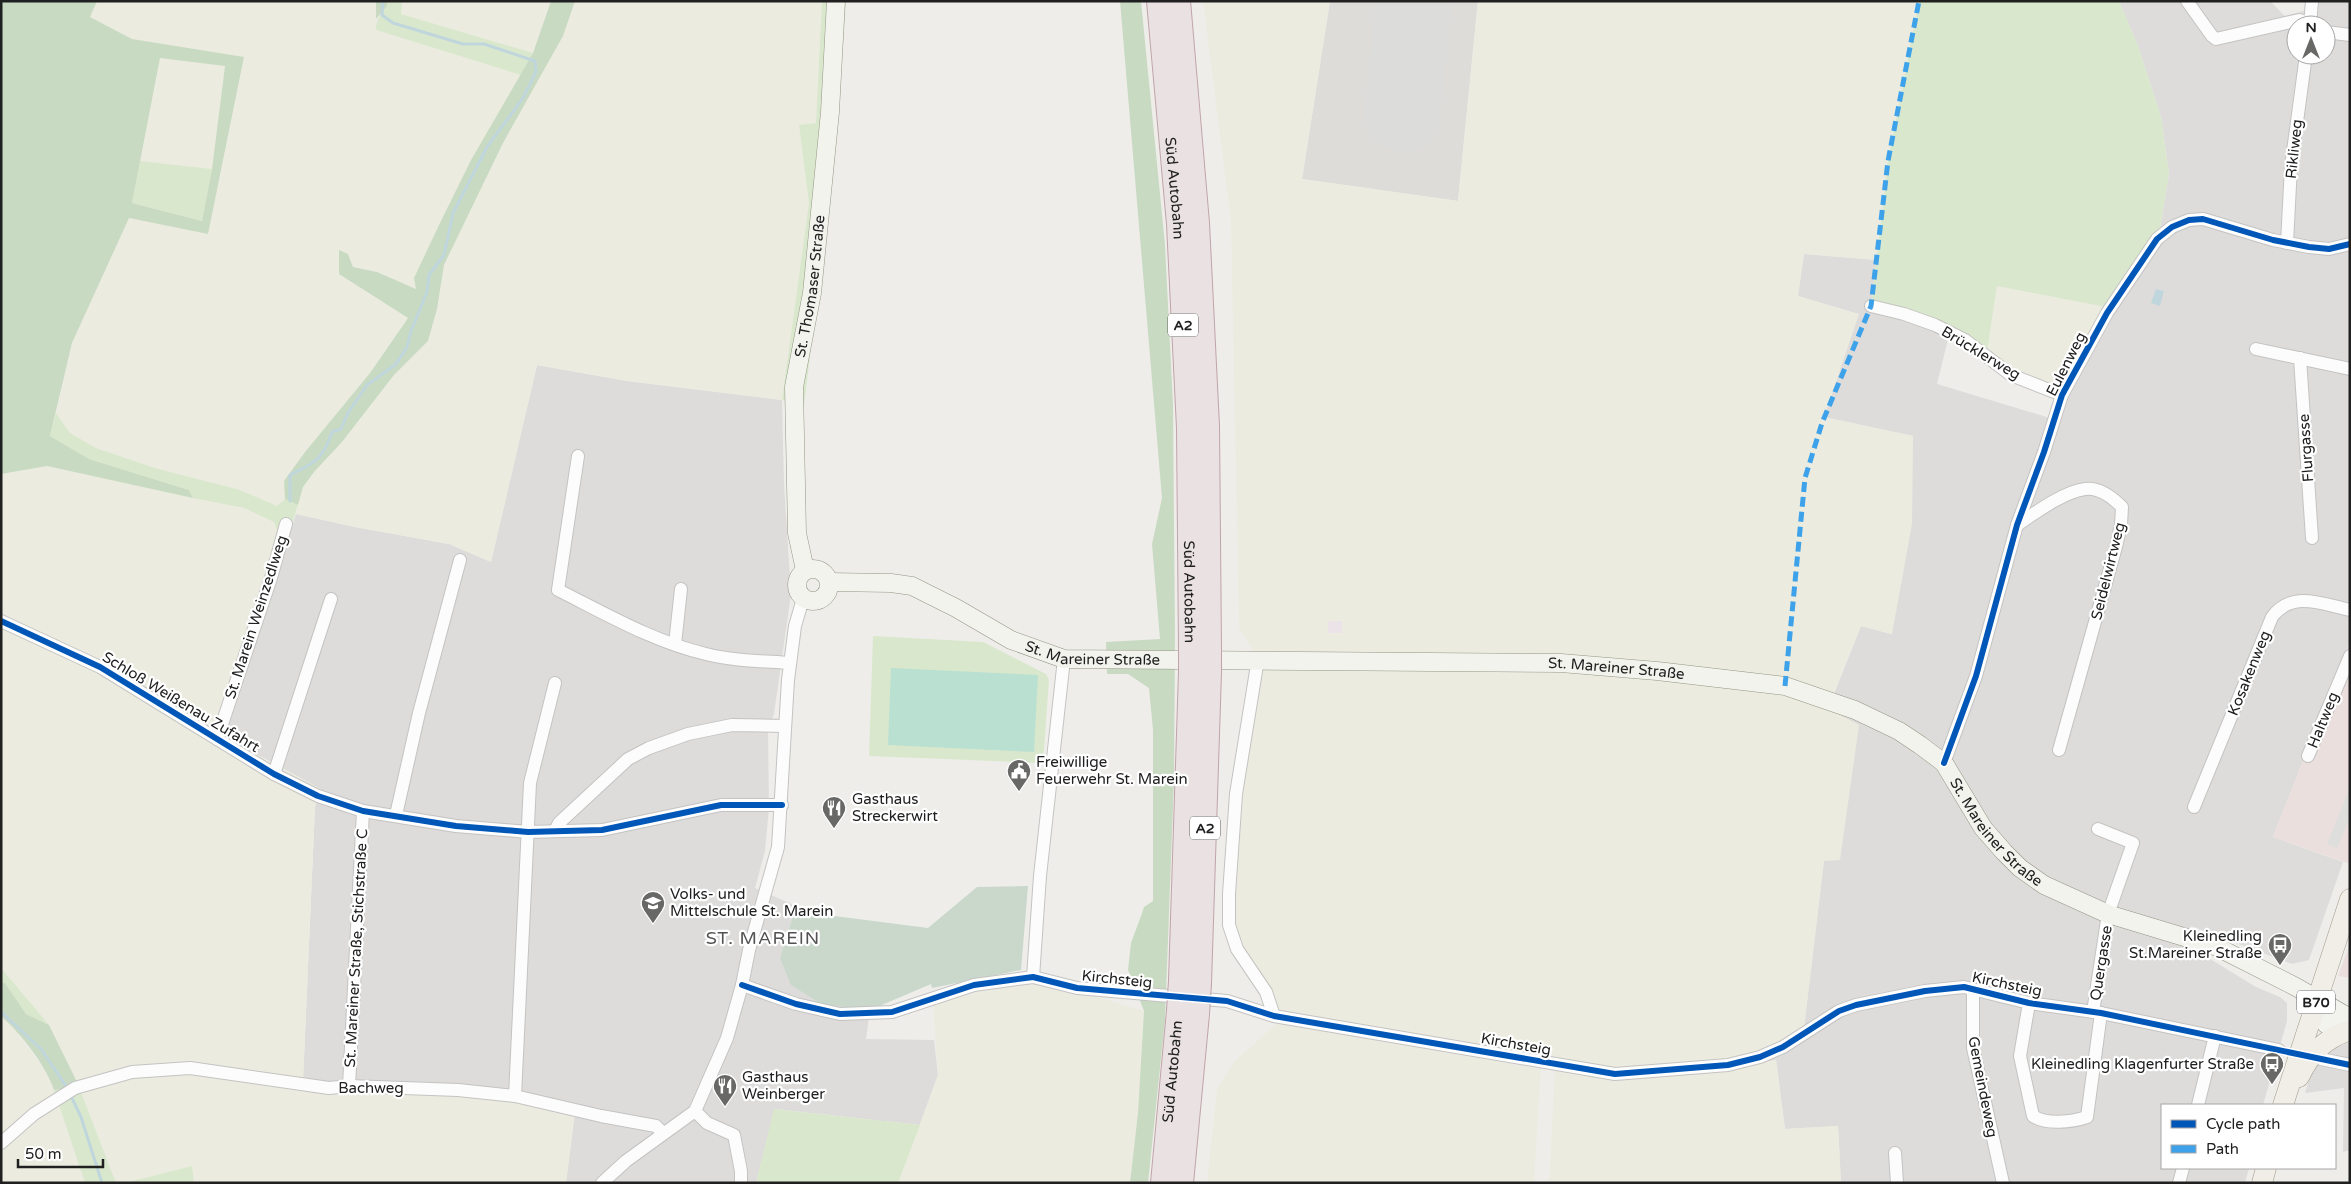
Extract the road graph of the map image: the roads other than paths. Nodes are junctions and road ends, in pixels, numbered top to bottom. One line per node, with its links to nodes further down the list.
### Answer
1 (836, 1): 23 (main road, St. Thomaser Straße)
2 (1158, 1): 31 (highway, Süd Autobahn / A2)
3 (1179, 1): 31 (highway, Süd Autobahn / A2)
4 (2187, 1): 7 (street)
5 (2312, 1): 6 (street)
6 (2312, 15)
7 (2286, 23)
8 (2336, 33): 9 (street)
9 (2350, 35)
10 (2305, 65): 11 (street, Rikliweg)
11 (2287, 243): 12 (street, Eulenweg); 17 (street, Eulenweg)
12 (2350, 244)
13 (1871, 306): 17 (street, Brücklerweg)
14 (2256, 349): 15 (street)
15 (2300, 358): 16 (street); 21 (street, Flurgasse)
16 (2350, 369)
17 (2062, 395): 20 (street, Eulenweg)
18 (578, 456): 30 (street)
19 (286, 524): 38 (street, St. Marein Weinzedlweg)
20 (2017, 525): 39 (street, Seidelwirtweg); 41 (street, Eulenweg)
21 (2312, 538)
22 (460, 560): 46 (street)
23 (805, 570): 24 (main road); 27 (main road)
24 (829, 582): 27 (main road); 33 (main road, St. Mareiner Straße)
25 (681, 590): 30 (street)
26 (331, 599): 42 (street)
27 (803, 599): 35 (street)
28 (2350, 610): 44 (street, Kosakenweg)
29 (1, 621): 38 (street, Schloß Weißenau Zufahrt)
30 (676, 644): 35 (street)
31 (1200, 649): 58 (highway, Süd Autobahn / A2, bridge)
32 (2350, 656): 40 (street, Haltweg)
33 (1064, 659): 34 (main road, St. Mareiner Straße); 53 (street)
34 (1258, 659): 41 (main road, St. Mareiner Straße); 60 (street)
35 (790, 663): 37 (street)
36 (555, 683): 49 (street)
37 (784, 726): 43 (street); 48 (street)
38 (217, 738): 42 (street, Schloß Weißenau Zufahrt)
39 (2059, 750)
40 (2308, 756)
41 (1944, 763): 51 (main road, St. Mareiner Straße)
42 (274, 774): 45 (street, Schloß Weißenau Zufahrt)
43 (782, 805): 48 (street, Schloß Weißenau Zufahrt); 54 (street)
44 (2194, 807)
45 (364, 810): 46 (street, Schloß Weißenau Zufahrt); 66 (street, St. Mareiner Straße, Stichstraße C)
46 (396, 815): 49 (street, Schloß Weißenau Zufahrt)
47 (2098, 829): 51 (street, Quergasse)
48 (555, 831): 49 (street, Schloß Weißenau Zufahrt)
49 (528, 832): 67 (street)
50 (2350, 899): 52 (main road, B70)
51 (2108, 914): 56 (main road, St. Mareiner Straße); 59 (street, Quergasse)
52 (2324, 975): 56 (main road, B70); 61 (main road)
53 (1032, 977): 54 (street, Kirchsteig); 60 (street, Kirchsteig)
54 (742, 985): 71 (street)
55 (1973, 990): 57 (street, Kirchsteig); 60 (street, Kirchsteig); 82 (street, Gemeindeweg)
56 (2316, 1000): 61 (main road); 69 (main road, B70)
57 (2029, 1003): 59 (street, Kirchsteig); 59 (street, Quergasse)
58 (1188, 1012): 79 (highway, Süd Autobahn / A2); 80 (highway, Süd Autobahn / A2)
59 (2097, 1013): 62 (street, Kirchsteig)
60 (1274, 1016)
61 (2349, 1024): 70 (main road)
62 (2215, 1036): 63 (street, Kirchsteig); 68 (street)
63 (2279, 1050)
64 (2321, 1059): 65 (street)
65 (2350, 1065)
66 (349, 1086): 67 (street, Bachweg); 73 (street, Bachweg)
67 (515, 1096): 72 (street, Bachweg)
68 (2198, 1104)
69 (2284, 1104)
70 (2285, 1104)
71 (695, 1111): 72 (street); 78 (street)
72 (663, 1133): 77 (street)
73 (1, 1143)
74 (1895, 1153): 81 (street)
75 (2183, 1169): 83 (street)
76 (2266, 1169): 84 (main road)
77 (602, 1183)
78 (741, 1183)
79 (1162, 1183)
80 (1182, 1183)
81 (1897, 1183)
82 (2003, 1183)
83 (2179, 1183)
84 (2262, 1183)

